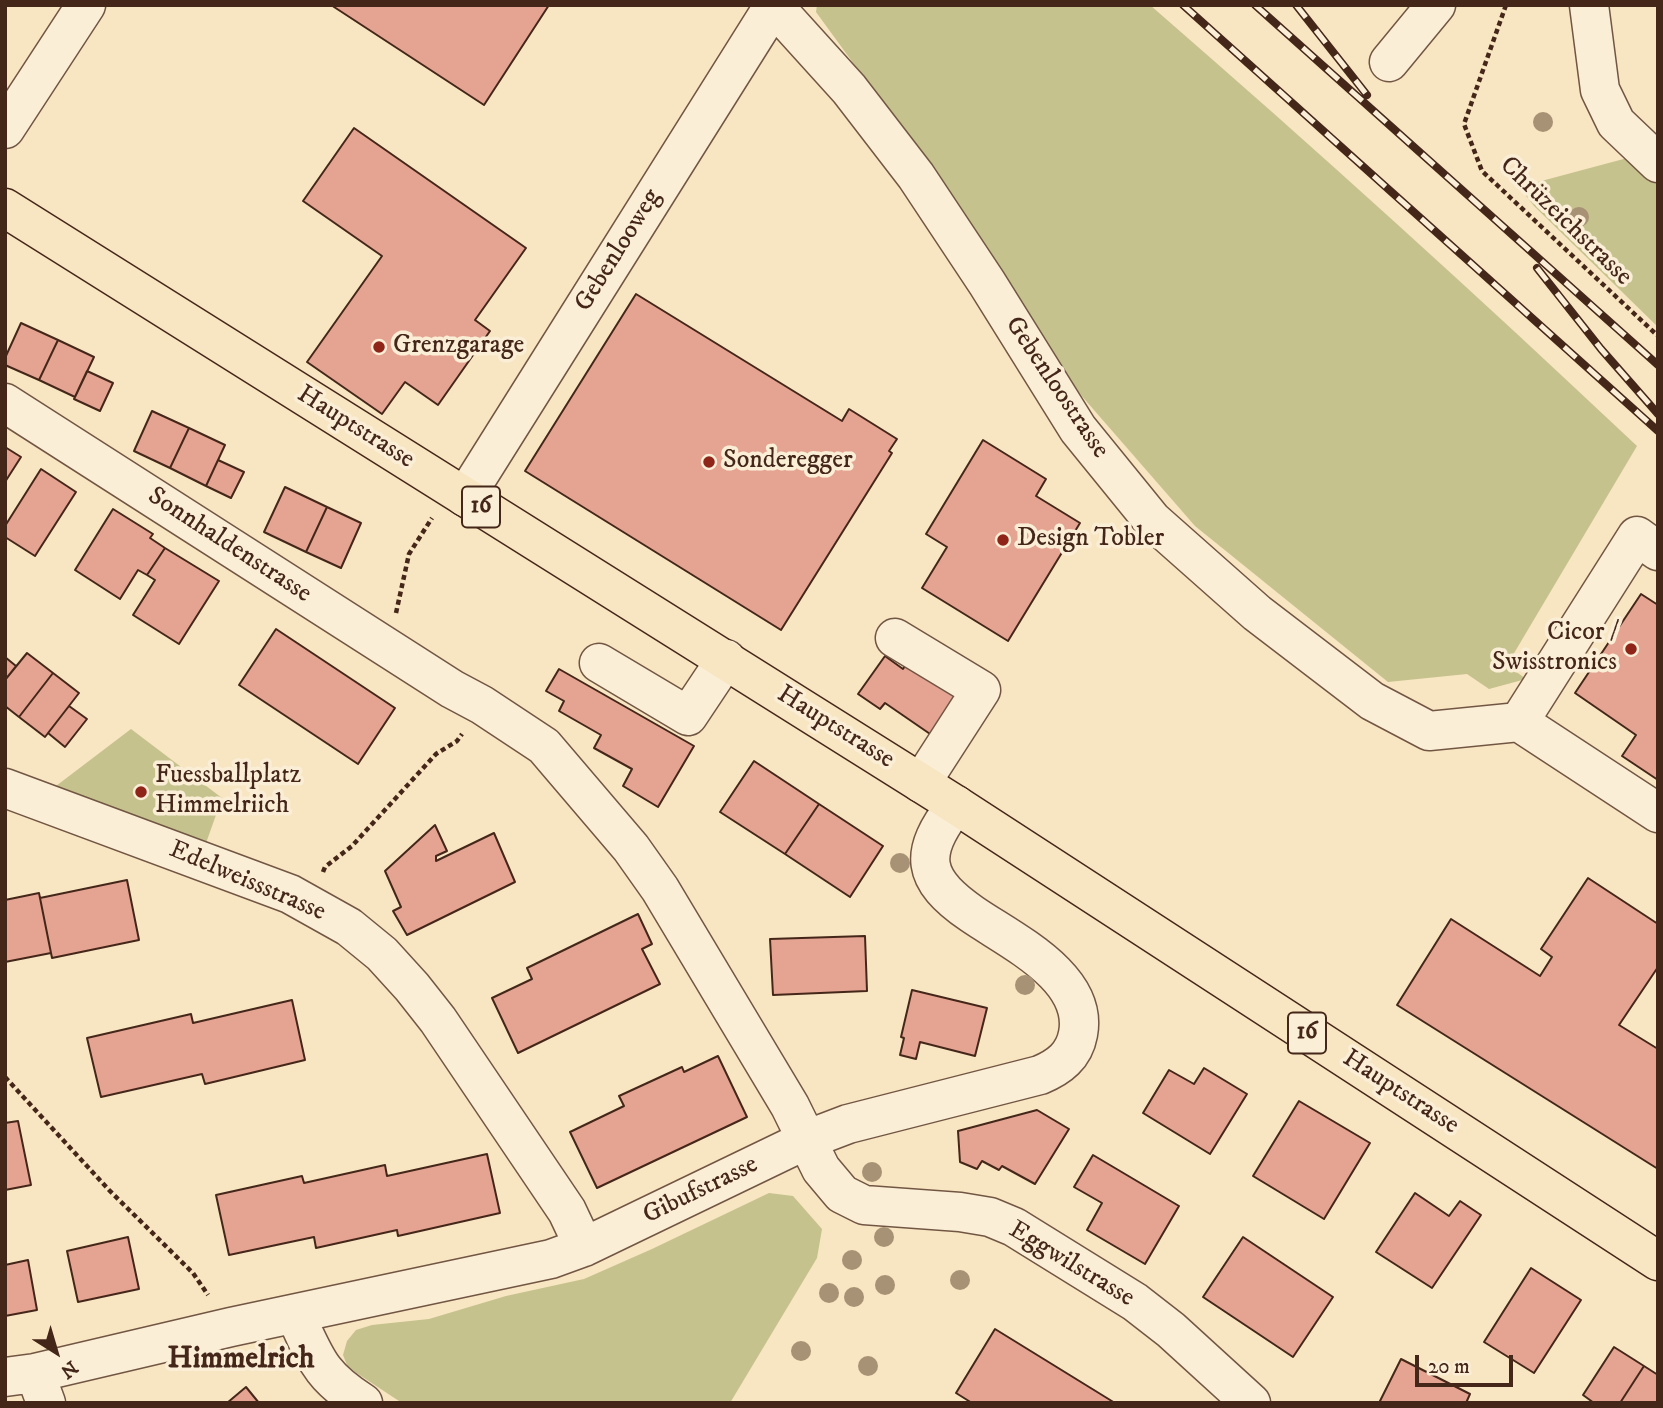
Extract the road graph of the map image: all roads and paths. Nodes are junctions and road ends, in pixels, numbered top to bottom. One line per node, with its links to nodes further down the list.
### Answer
1 (86, 5): 7 (street)
2 (774, 5): 12 (street, Gebenlooweg); 19 (street, Gebenloostrasse)
3 (1436, 5): 6 (street)
4 (1506, 5): 10 (path, Chrüzeichstrasse)
5 (1588, 5): 8 (street)
6 (1389, 62)
7 (5, 129)
8 (1658, 163)
9 (5, 208): 12 (main road, Hauptstrasse / 16)
10 (1658, 337)
11 (5, 403): 15 (street, Sonnhaldenstrasse)
12 (465, 497): 15 (path); 16 (main road, Hauptstrasse / 16)
13 (1658, 551): 19 (street)
14 (895, 638): 20 (street)
15 (389, 648): 18 (street, Sonnhaldenstrasse)
16 (726, 659): 17 (street); 20 (main road, Hauptstrasse / 16)
17 (599, 663)
18 (467, 697): 24 (street, Sonnhaldenstrasse); 25 (path)
19 (1519, 722): 23 (street)
20 (921, 783): 22 (main road, Hauptstrasse / 16)
21 (5, 788): 25 (street, Edelweissstrasse)
22 (956, 805): 27 (street, Gibufstrasse); 29 (main road, Hauptstrasse / 16)
23 (1658, 813)
24 (660, 889): 27 (street, Eggwilstrasse)
25 (307, 901): 28 (street, Edelweissstrasse)
26 (5, 1077): 31 (path)
27 (806, 1140): 28 (street, Gibufstrasse); 34 (street, Eggwilstrasse)
28 (584, 1247): 30 (street, Gibufstrasse)
29 (1658, 1261)
30 (295, 1314): 31 (street, Gibufstrasse); 33 (street)
31 (231, 1327): 32 (street, Gibufstrasse)
32 (29, 1384)
33 (363, 1403)
34 (1251, 1403)

